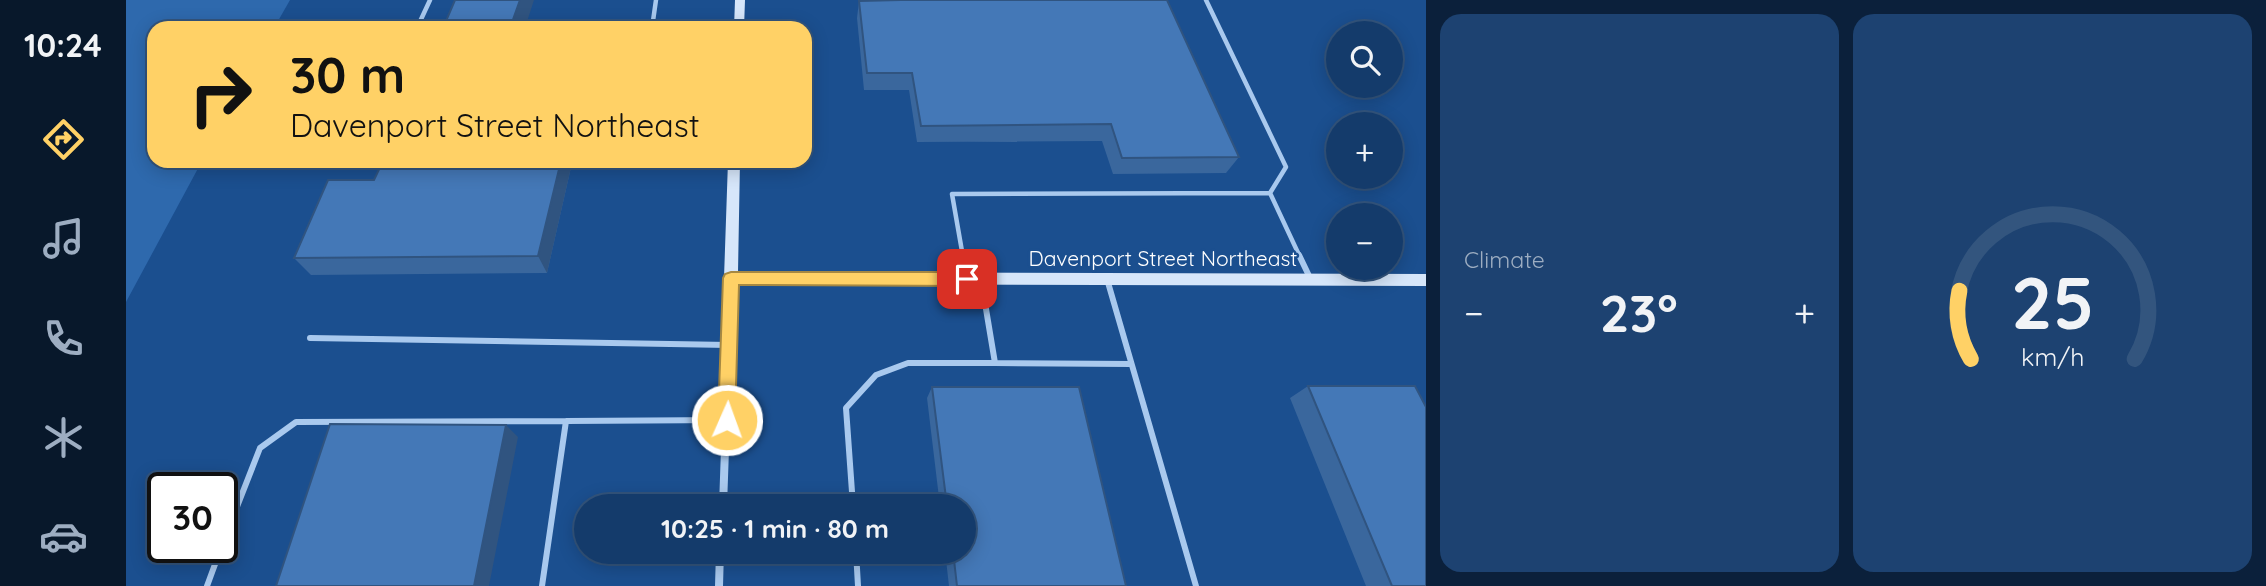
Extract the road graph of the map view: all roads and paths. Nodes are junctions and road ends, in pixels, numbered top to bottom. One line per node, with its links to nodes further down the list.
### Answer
1 (430, 0): 5 (lane)
2 (656, 0): 6 (lane)
3 (740, 0): 7 (street)
4 (1206, 0): 9 (lane)
5 (420, 21)
6 (653, 21)
7 (739, 21)
8 (734, 168): 10 (street)
9 (1270, 193): 11 (lane); 13 (lane)
10 (731, 278): 11 (street, Davenport Street Northeast); 16 (street)
11 (974, 279): 12 (street, Davenport Street Northeast); 17 (lane)
12 (1107, 279): 13 (street, Davenport Street Northeast); 18 (lane)
13 (1311, 280): 14 (street, Davenport Street Northeast)
14 (1424, 283)
15 (310, 338): 16 (lane)
16 (729, 345): 19 (street)
17 (995, 363): 18 (lane); 22 (lane)
18 (1131, 364): 31 (lane)
19 (727, 420): 20 (lane); 21 (street)
20 (566, 421): 23 (lane); 28 (lane)
21 (724, 494)
22 (852, 494)
23 (238, 505)
24 (216, 563): 27 (lane)
25 (720, 564): 29 (street)
26 (857, 564): 30 (lane)
27 (207, 586)
28 (542, 586)
29 (719, 586)
30 (858, 586)
31 (1196, 586)

